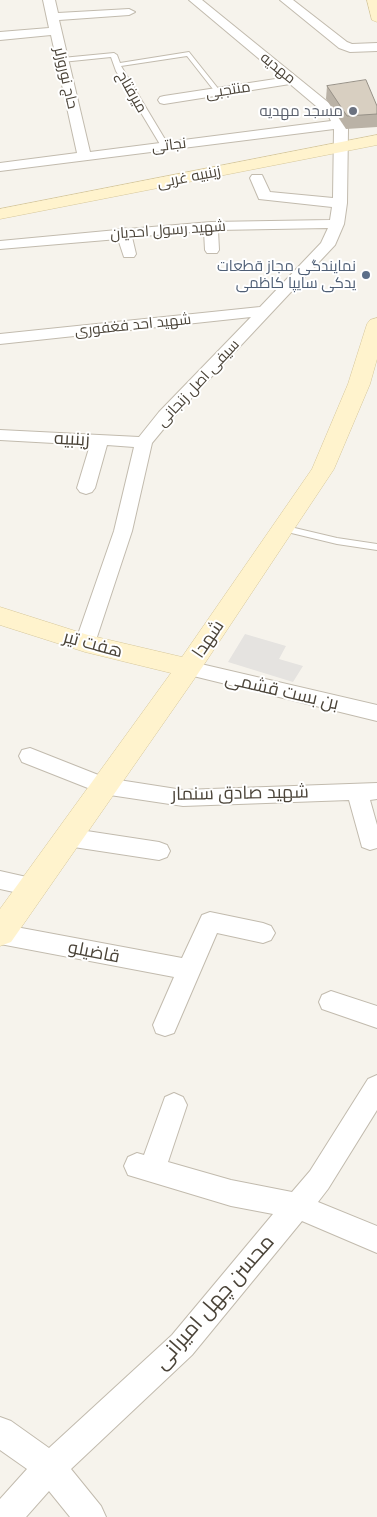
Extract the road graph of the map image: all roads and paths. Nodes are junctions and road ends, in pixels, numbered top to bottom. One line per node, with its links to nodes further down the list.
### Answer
1 (48, 0): 5 (street, حاج نوروزلر)
2 (195, 0): 11 (street, مهدیه)
3 (286, 0): 8 (street)
4 (128, 12): 5 (street)
5 (52, 17): 6 (street, حاج نوروزلر)
6 (56, 31): 7 (street); 9 (street, حاج نوروزلر)
7 (0, 36)
8 (377, 47)
9 (62, 60): 10 (lane, میرفتاح); 18 (street, حاج نوروزلر)
10 (117, 65): 12 (lane); 16 (lane, میرفتاح)
11 (292, 80): 12 (street, منتجبی); 14 (street, مهدیه)
12 (218, 92): 13 (street, منتجبی)
13 (164, 100)
14 (339, 124): 16 (street, نجاتی); 17 (street)
15 (377, 140): 17 (main road, زینبیه غربی)
16 (164, 146): 18 (street, نجاتی)
17 (341, 147): 21 (street, سیفی اصل زنجانی); 22 (main road, زینبیه غربی)
18 (84, 156): 19 (street, نجاتی)
19 (0, 167)
20 (257, 178): 21 (street)
21 (340, 203): 23 (street, سیفی اصل زنجانی)
22 (0, 214)
23 (337, 224): 24 (street, شهید رسول احدیان); 29 (street, سیفی اصل زنجانی)
24 (212, 226): 25 (street, شهید رسول احدیان); 27 (street)
25 (122, 232): 26 (street, شهید رسول احدیان); 28 (street)
26 (0, 245)
27 (212, 250)
28 (129, 254)
29 (265, 312): 31 (street, شهید احد فغفوری); 34 (street, سیفی اصل زنجانی)
30 (377, 324): 36 (main road, شهدا)
31 (0, 338)
32 (0, 435): 33 (street, زینبیه)
33 (100, 440): 34 (street, زینبیه); 35 (street)
34 (144, 442): 39 (street, سیفی اصل زنجانی)
35 (86, 488)
36 (282, 528): 37 (lane); 40 (main road, شهدا)
37 (377, 547)
38 (0, 616): 39 (main road, هفت تیر)
39 (85, 643): 40 (main road, هفت تیر)
40 (188, 668): 41 (street, بن بست قشمی); 43 (main road, شهدا)
41 (377, 713)
42 (30, 756): 43 (street, شهید صادق سنمار)
43 (103, 786): 44 (street, شهید صادق سنمار); 45 (main road, شهدا)
44 (367, 791): 46 (street)
45 (67, 837): 47 (street); 49 (main road, شهدا)
46 (370, 841)
47 (159, 851)
48 (0, 880): 49 (street)
49 (32, 888): 51 (main road, شهدا)
50 (263, 933): 52 (street)
51 (0, 934): 52 (street, قاضیلو)
52 (189, 970): 55 (street)
53 (331, 1002): 54 (street)
54 (377, 1017)
55 (165, 1025)
56 (377, 1087): 58 (street, محسن چهل امیرانی)
57 (174, 1105): 58 (street)
58 (297, 1206): 59 (street); 61 (street, محسن چهل امیرانی)
59 (377, 1240)
60 (0, 1432): 61 (street)
61 (50, 1467): 62 (street, محسن چهل امیرانی); 63 (street)
62 (5, 1517)
63 (90, 1517)

